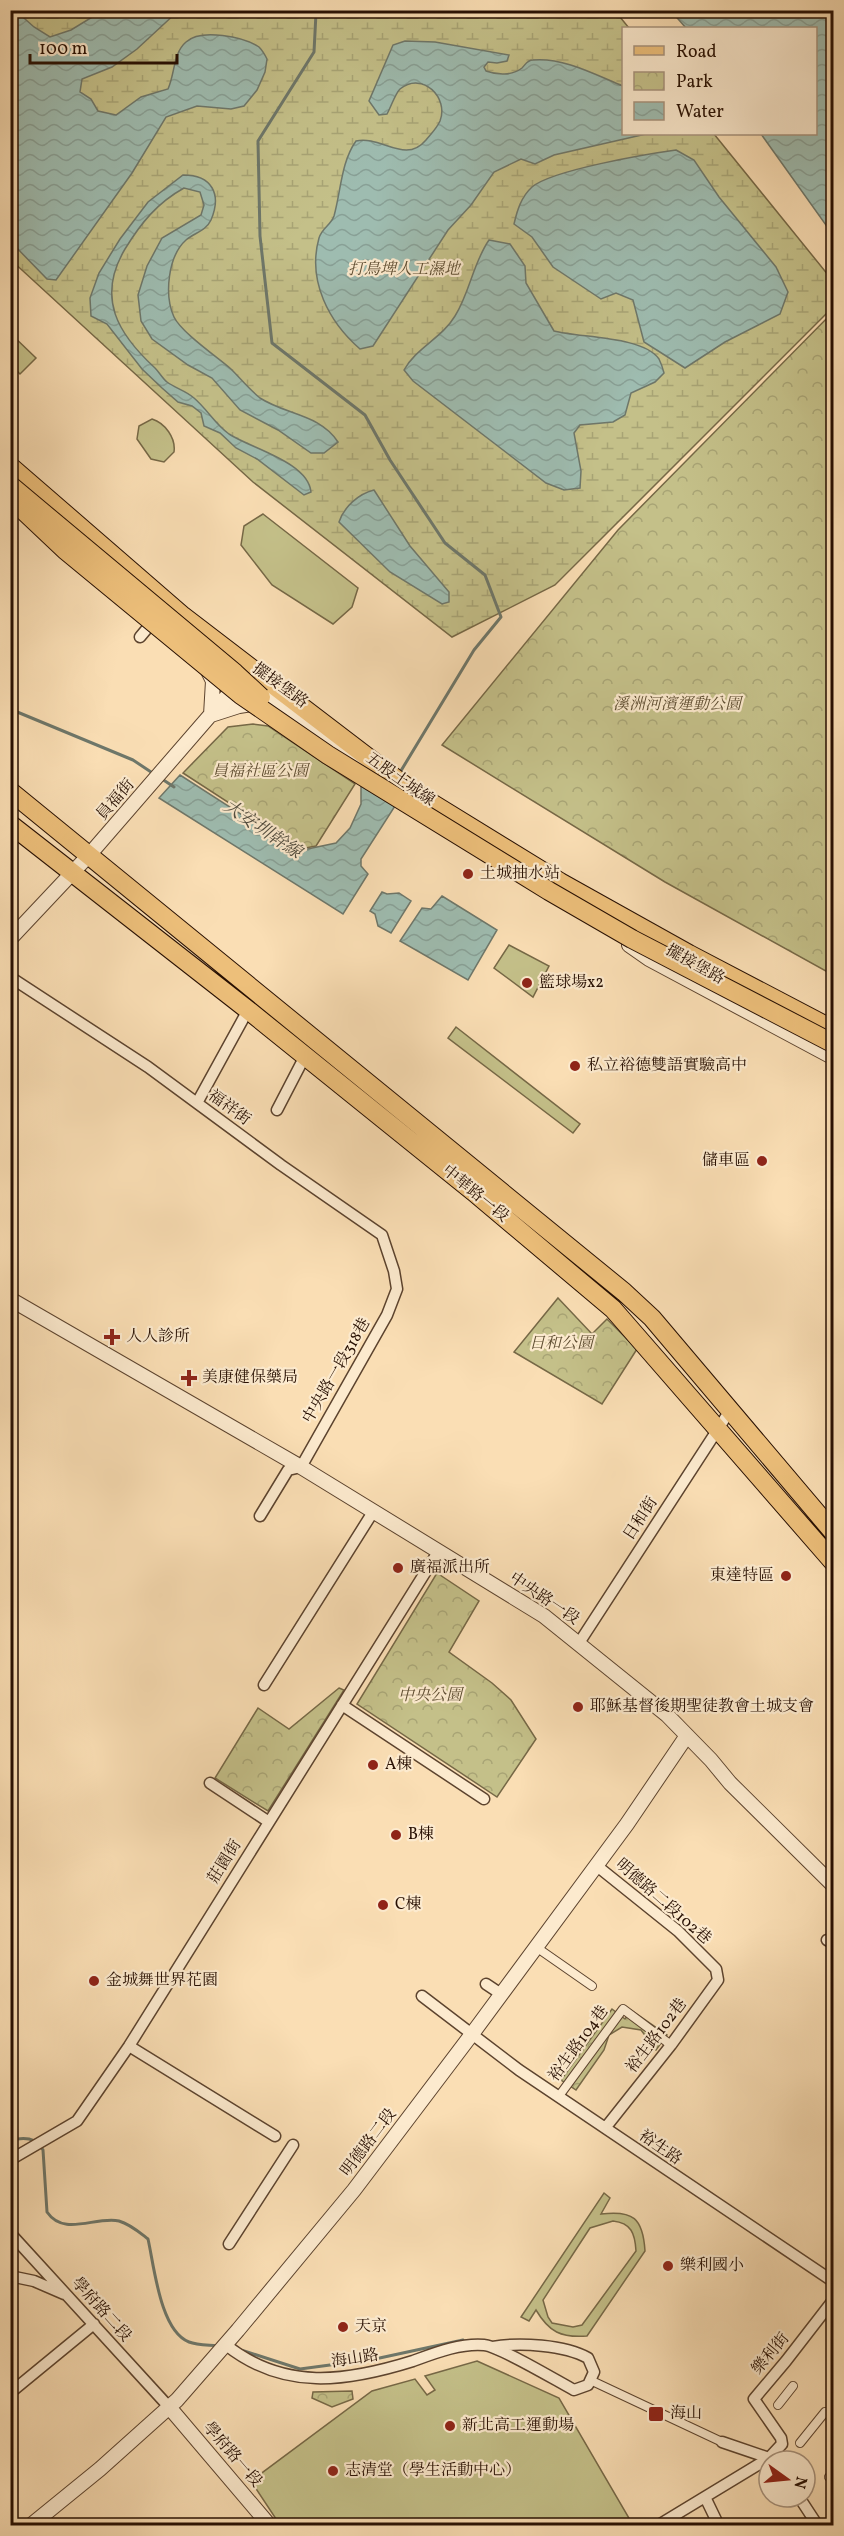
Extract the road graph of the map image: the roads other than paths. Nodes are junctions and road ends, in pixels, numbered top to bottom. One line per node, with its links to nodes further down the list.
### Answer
1 (10, 466): 10 (main road, 五股土城線)
2 (10, 484): 4 (street, 擺接堡路); 7 (main road, bridge)
3 (10, 498): 11 (main road, 五股土城線, bridge)
4 (159, 614): 5 (street); 6 (street, 擺接堡路)
5 (140, 637)
6 (196, 645): 7 (street, 擺接堡路); 9 (street)
7 (239, 676): 8 (street, 擺接堡路); 9 (street, 員福街); 10 (main road, bridge); 11 (main road, bridge)
8 (277, 704): 9 (street); 16 (street, 擺接堡路)
9 (211, 715): 14 (street, 員福街)
10 (337, 735): 20 (main road, 五股土城線)
11 (328, 755): 22 (main road, 五股土城線, bridge)
12 (10, 791): 14 (main road, 中華路一段)
13 (10, 824): 15 (main road, 中華路一段)
14 (90, 854): 15 (street, 員福街); 29 (main road, 中華路一段)
15 (73, 872): 17 (street, 員福街); 19 (main road, 中華路一段)
16 (551, 886): 21 (street, 擺接堡路); 24 (street, 擺接堡路)
17 (10, 939)
18 (10, 977): 25 (street, 福祥街)
19 (248, 1010): 23 (main road, 中華路一段); 25 (street)
20 (834, 1030)
21 (834, 1038)
22 (834, 1044)
23 (305, 1056): 26 (street); 30 (main road, 中華路一段)
24 (834, 1058)
25 (197, 1103): 27 (street, 福祥街)
26 (277, 1110)
27 (397, 1289): 31 (street, 中央路一段318巷)
28 (10, 1299): 31 (street, 中央路一段)
29 (729, 1412): 30 (street, 日和街); 34 (main road, 中華路一段)
30 (718, 1428): 36 (main road, 中華路一段); 37 (street, 日和街)
31 (301, 1467): 32 (street, 中央路一段); 33 (street)
32 (373, 1512): 35 (street, 中央路一段); 38 (street)
33 (260, 1516)
34 (834, 1533)
35 (438, 1552): 37 (street, 中央路一段); 39 (street, 莊園街)
36 (834, 1563)
37 (579, 1643): 40 (street, 中央路一段)
38 (264, 1685)
39 (342, 1705): 42 (street); 43 (street, 莊園街)
40 (686, 1737): 44 (street, 明德路二段); 45 (street, 中央路一段)
41 (210, 1783): 43 (street)
42 (484, 1798)
43 (269, 1822): 54 (street, 莊園街)
44 (597, 1866): 46 (street, 明德路二段); 47 (street, 明德路二段102巷)
45 (834, 1886)
46 (536, 1947): 49 (street); 50 (street, 明德路二段)
47 (709, 1962): 53 (street, 裕生路102巷)
48 (486, 1984): 50 (street)
49 (592, 1986)
50 (501, 1994): 52 (street, 明德路二段)
51 (422, 1996): 52 (street, 裕生路)
52 (472, 2034): 55 (street, 裕生路); 67 (street, 明德路二段)
53 (671, 2045): 55 (street, 裕生路104巷); 56 (street, 裕生路102巷)
54 (129, 2046): 57 (street); 59 (street, 莊園街)
55 (559, 2096): 56 (street, 裕生路)
56 (606, 2127): 63 (street, 裕生路)
57 (275, 2136)
58 (293, 2145): 61 (street)
59 (10, 2160)
60 (10, 2232): 64 (street, 學府路二段)
61 (229, 2244)
62 (10, 2276): 64 (street)
63 (834, 2282)
64 (66, 2295): 66 (street, 學府路二段)
65 (834, 2299): 77 (street, 樂利街)
66 (94, 2324): 71 (street); 73 (street, 學府路二段)
67 (226, 2345): 68 (street, 海山路); 73 (street, 明德路二段)
68 (493, 2347): 69 (street); 69 (street, 海山路)
69 (590, 2380): 75 (street)
70 (793, 2386): 72 (street)
71 (10, 2393)
72 (778, 2405)
73 (169, 2407): 82 (street, 明德路二段); 83 (street, 學府路一段)
74 (825, 2412): 76 (street)
75 (722, 2442): 78 (street)
76 (800, 2442)
77 (778, 2449)
78 (757, 2454)
79 (757, 2467): 80 (street)
80 (705, 2497): 84 (street); 85 (street)
81 (807, 2509): 86 (street)
82 (30, 2526)
83 (270, 2526)
84 (657, 2526)
85 (719, 2526)
86 (818, 2526)

